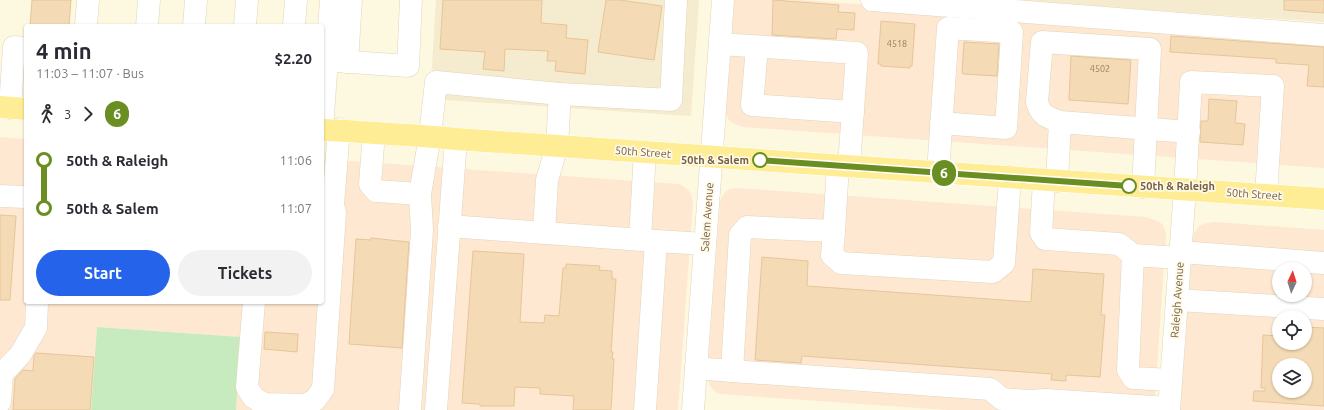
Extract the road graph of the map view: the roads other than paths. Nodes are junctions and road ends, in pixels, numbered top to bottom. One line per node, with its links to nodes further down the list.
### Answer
1 (88, 0): 12 (street)
2 (149, 0): 13 (street)
3 (196, 0): 14 (street)
4 (247, 0): 15 (street)
5 (296, 0): 16 (street)
6 (331, 0): 21 (street)
7 (351, 0): 21 (street)
8 (411, 0): 21 (street)
9 (676, 0): 22 (street)
10 (723, 0): 18 (street, Salem Avenue)
11 (872, 0): 17 (street)
12 (86, 24)
13 (147, 24)
14 (194, 24)
15 (245, 24)
16 (294, 24)
17 (1324, 35)
18 (720, 44): 19 (street); 35 (street, Salem Avenue)
19 (757, 47): 24 (street); 24 (street)
20 (24, 48): 23 (street)
21 (332, 61): 28 (street)
22 (560, 94): 31 (street); 33 (street)
23 (12, 108)
24 (853, 112): 36 (street)
25 (1060, 122): 27 (street); 27 (street); 39 (street)
26 (941, 123): 26 (street); 37 (street)
27 (1146, 129): 29 (street); 40 (street)
28 (328, 130): 30 (main road, 50th Street); 47 (street)
29 (1188, 132): 41 (street, Raleigh Avenue); 43 (street, Raleigh Avenue)
30 (374, 133): 31 (main road, 50th Street); 42 (street)
31 (430, 136): 32 (main road, 50th Street); 42 (street)
32 (456, 139): 33 (main road, 50th Street); 48 (street)
33 (557, 146): 34 (main road, 50th Street); 50 (street)
34 (645, 152): 35 (main road, 50th Street); 51 (street)
35 (712, 157): 36 (main road, 50th Street); 52 (street, Salem Avenue)
36 (844, 166): 37 (main road, 50th Street); 49 (street)
37 (938, 172): 38 (main road, 50th Street)
38 (1010, 178): 39 (main road, 50th Street); 49 (street)
39 (1051, 180): 40 (main road, 50th Street); 53 (street)
40 (1143, 186): 41 (main road, 50th Street)
41 (1185, 189): 43 (main road, 50th Street); 54 (street, Raleigh Avenue)
42 (420, 194): 65 (street)
43 (1266, 195): 46 (main road, 50th Street)
44 (0, 196): 45 (street)
45 (24, 197)
46 (1324, 199)
47 (327, 204): 58 (street)
48 (449, 226): 50 (street); 66 (street)
49 (834, 231): 61 (street)
50 (544, 233): 51 (street)
51 (648, 240): 52 (street); 67 (street)
52 (705, 244): 60 (street, Salem Avenue)
53 (1133, 255): 54 (street); 62 (street)
54 (1180, 255): 55 (street); 56 (street, Raleigh Avenue)
55 (1324, 263)
56 (1177, 300): 59 (street); 62 (street, Raleigh Avenue)
57 (37, 304): 63 (street)
58 (254, 304)
59 (1324, 309)
60 (696, 368): 61 (street); 68 (street, Salem Avenue)
61 (732, 371): 64 (street)
62 (1171, 380): 64 (street, Raleigh Avenue)
63 (0, 402)
64 (1169, 409)
65 (410, 410)
66 (436, 410)
67 (645, 410)
68 (693, 410)

